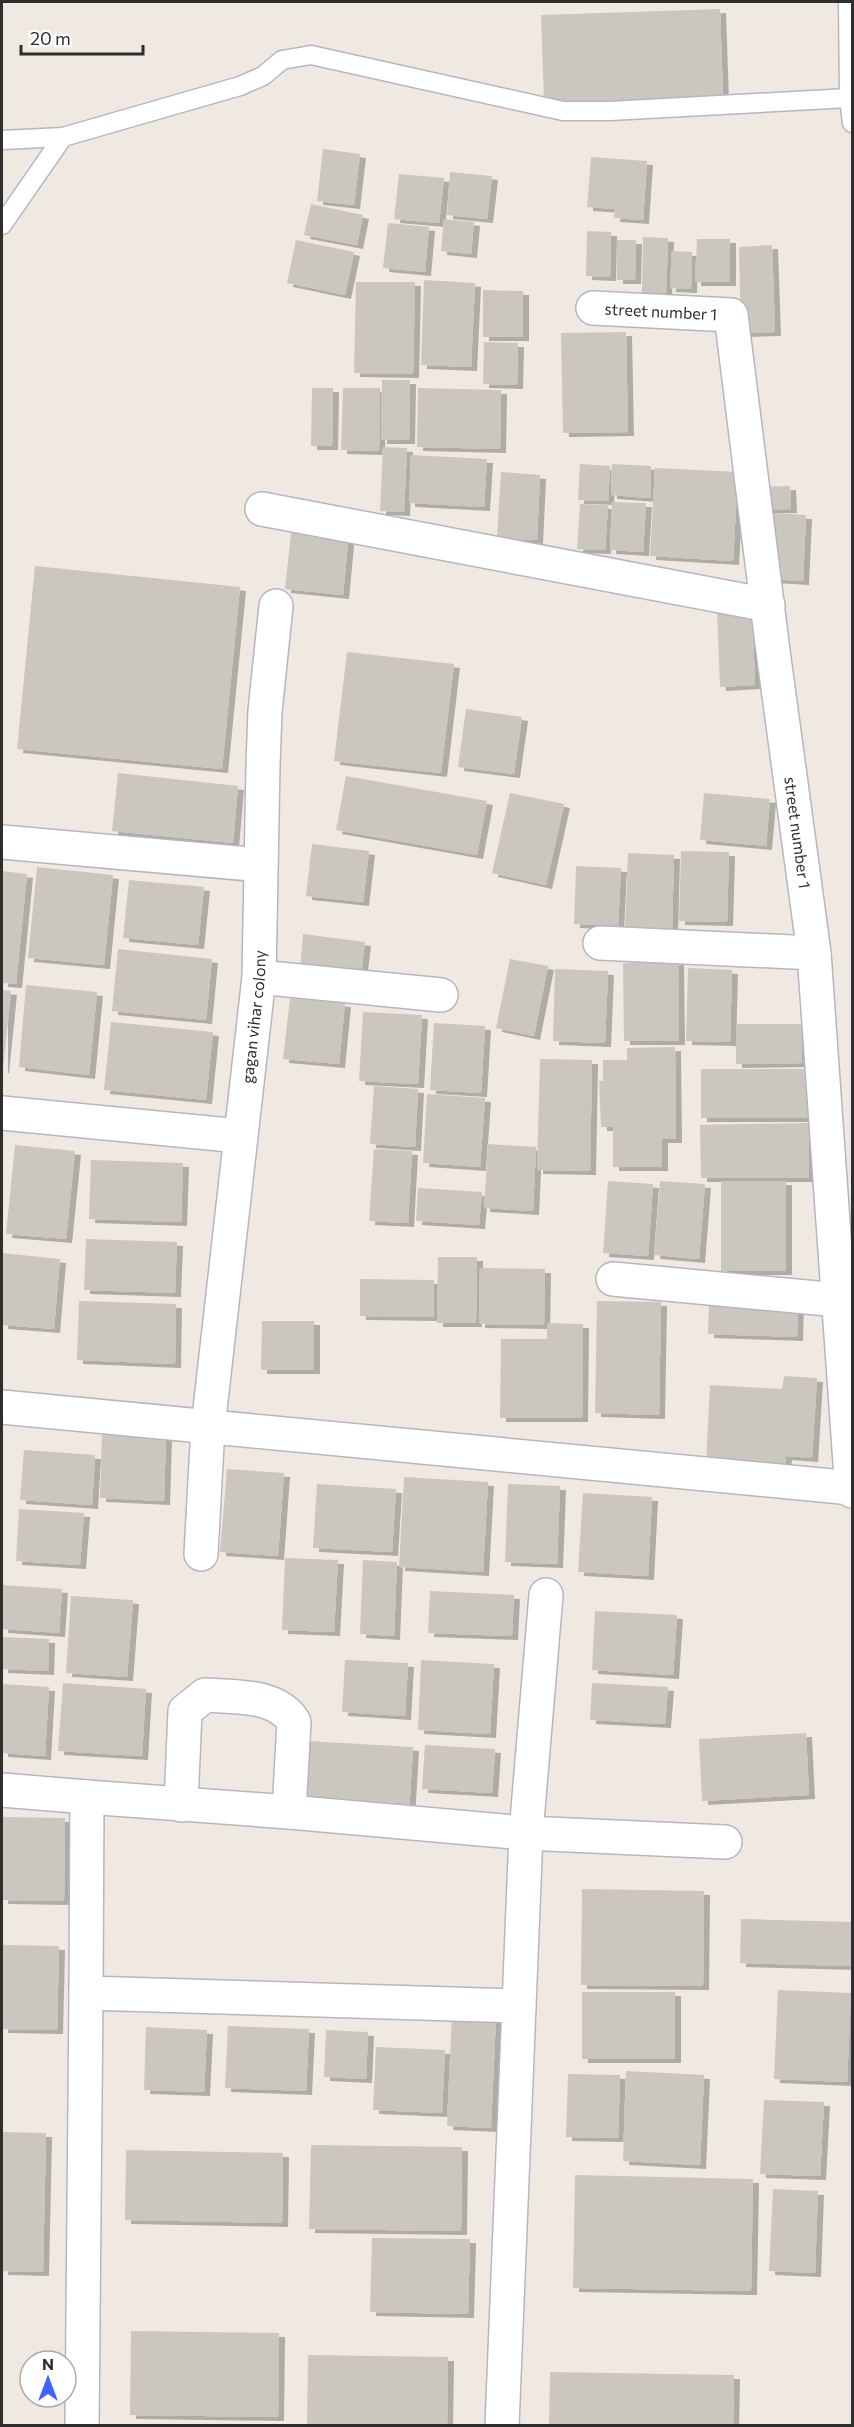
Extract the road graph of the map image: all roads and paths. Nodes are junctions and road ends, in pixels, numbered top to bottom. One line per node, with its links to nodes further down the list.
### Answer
1 (849, 2): 2 (lane)
2 (849, 98): 3 (lane); 4 (lane)
3 (852, 123)
4 (63, 137): 5 (lane); 6 (lane)
5 (2, 140)
6 (2, 225)
7 (593, 308): 9 (street, street number 1)
8 (262, 509): 9 (street)
9 (768, 605): 14 (street, street number 1)
10 (276, 606): 12 (street, gagan vihar colony)
11 (2, 842): 12 (street)
12 (261, 865): 15 (street, gagan vihar colony)
13 (600, 942): 14 (street)
14 (814, 953): 20 (street, street number 1)
15 (259, 977): 16 (street); 18 (street, gagan vihar colony)
16 (441, 995)
17 (2, 1113): 18 (street)
18 (240, 1136): 22 (street, gagan vihar colony)
19 (614, 1279): 20 (street)
20 (838, 1300): 23 (street, street number 1)
21 (2, 1407): 22 (street)
22 (208, 1427): 23 (street); 24 (street, gagan vihar colony)
23 (852, 1490)
24 (201, 1554)
25 (546, 1595): 30 (street)
26 (2, 1790): 27 (street)
27 (87, 1797): 28 (street); 32 (street)
28 (181, 1805): 29 (street); 29 (street)
29 (289, 1812): 30 (street)
30 (526, 1833): 31 (street); 33 (street)
31 (725, 1842)
32 (86, 1993): 33 (street); 34 (street)
33 (519, 2006): 35 (street)
34 (82, 2426)
35 (502, 2426)

